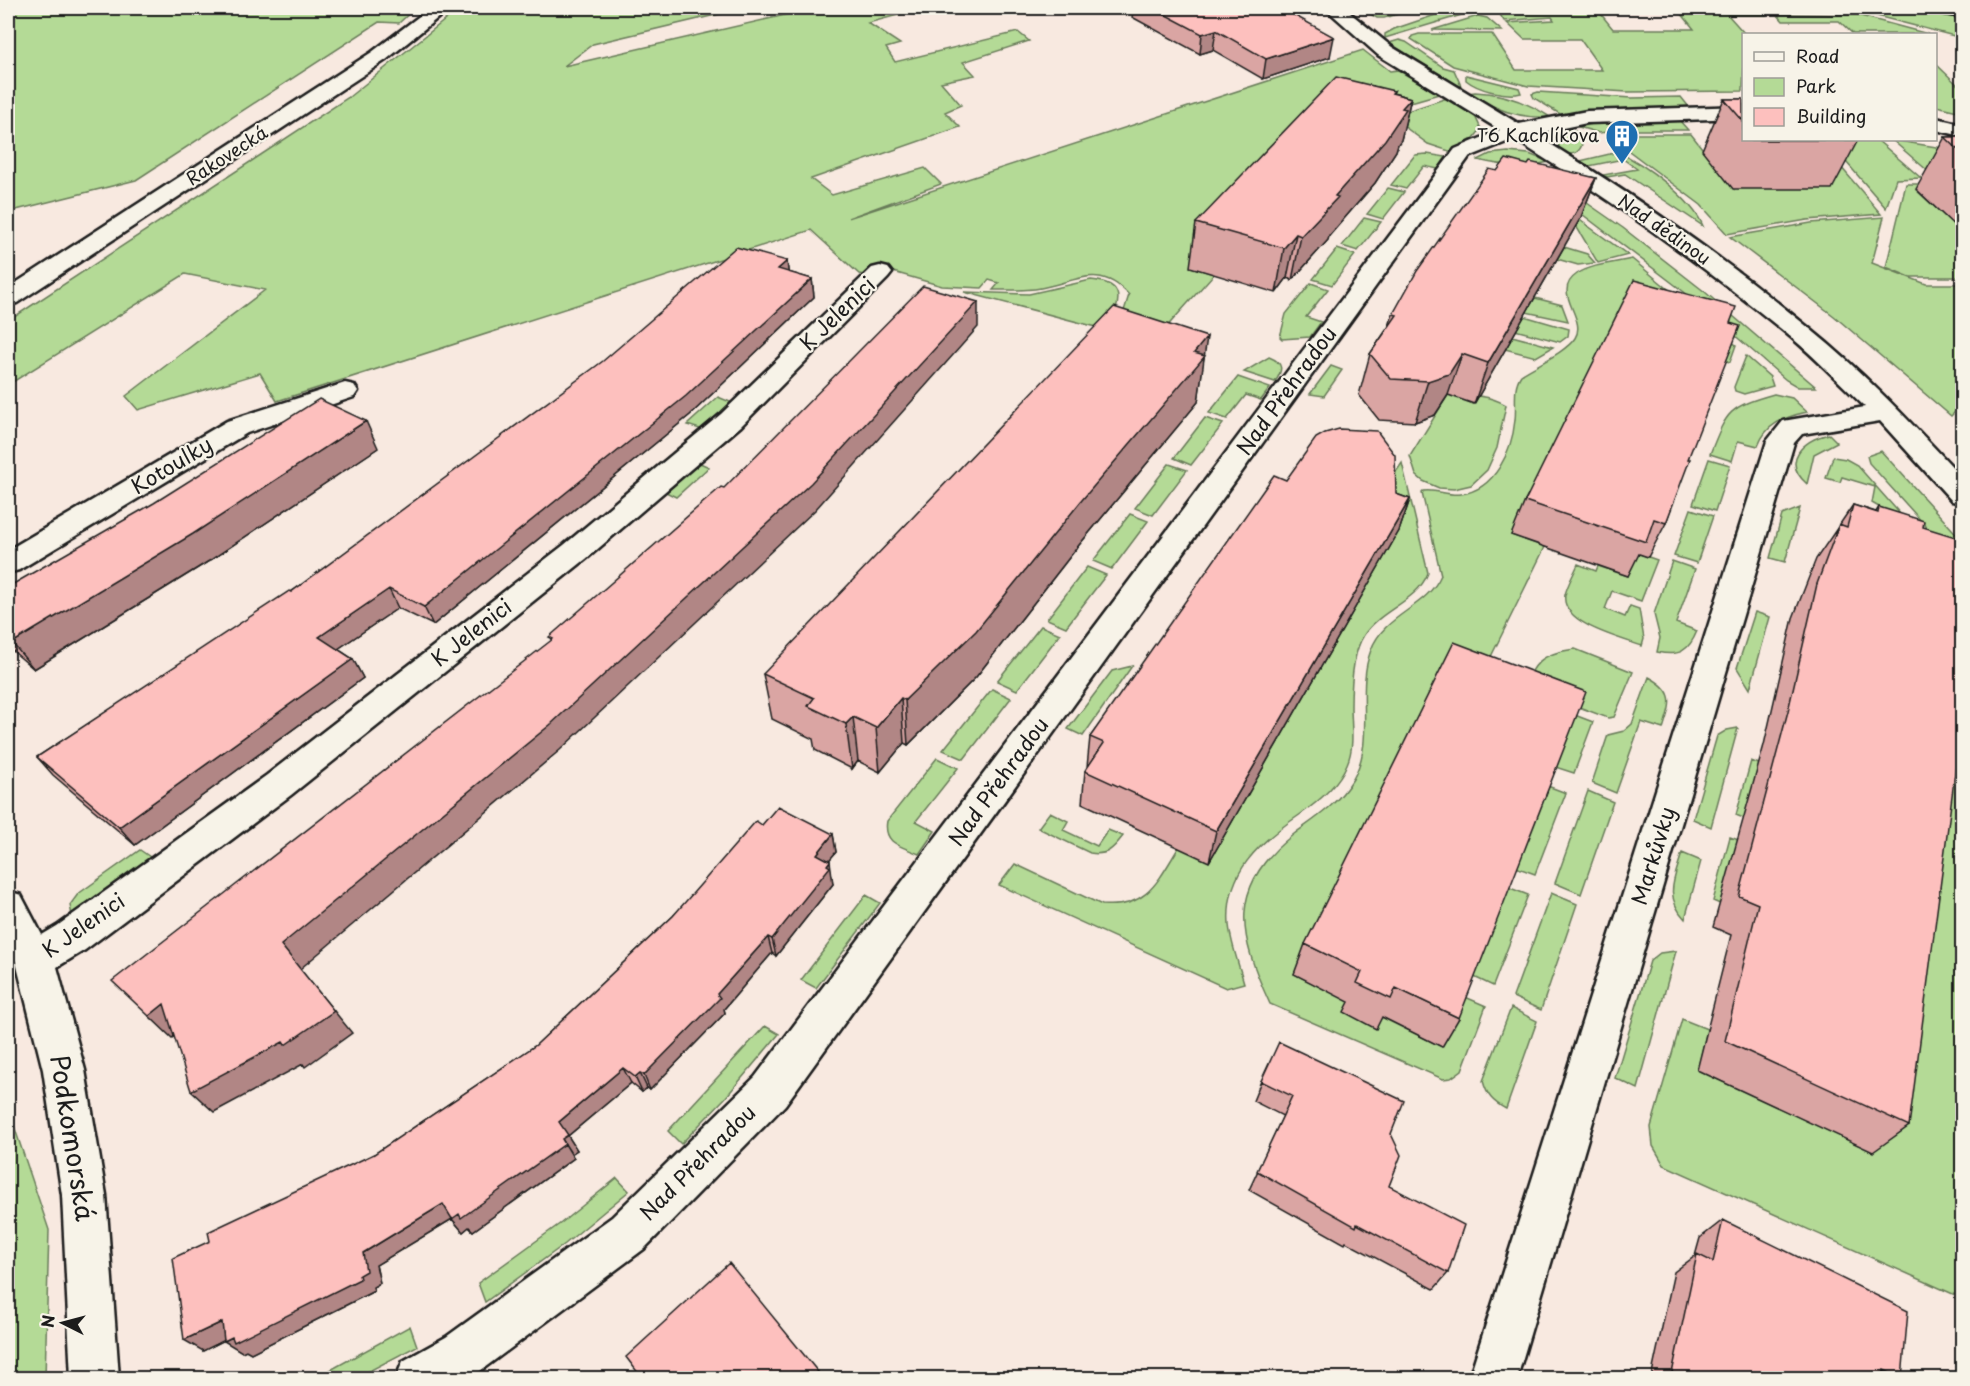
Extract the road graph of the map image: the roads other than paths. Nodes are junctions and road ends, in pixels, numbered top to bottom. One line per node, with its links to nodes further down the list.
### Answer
1 (441, 8): 10 (street, Rakovecká)
2 (1334, 8): 8 (street, Nad dědinou)
3 (1939, 8): 4 (street)
4 (1962, 12)
5 (1742, 112): 8 (street, Nad Přehradou)
6 (1937, 124): 7 (street)
7 (1962, 130)
8 (1516, 131): 12 (street, Nad dědinou); 18 (street, Nad Přehradou)
9 (880, 273): 16 (street, K Jelenici)
10 (8, 298)
11 (345, 391): 14 (street, Kotoulky)
12 (1886, 412): 13 (street, Nad dědinou); 19 (street, Markůvky)
13 (1962, 494)
14 (8, 563)
15 (8, 907): 16 (street, Podkomorská)
16 (35, 960): 17 (street, Podkomorská)
17 (95, 1378)
18 (420, 1378)
19 (1493, 1378)

